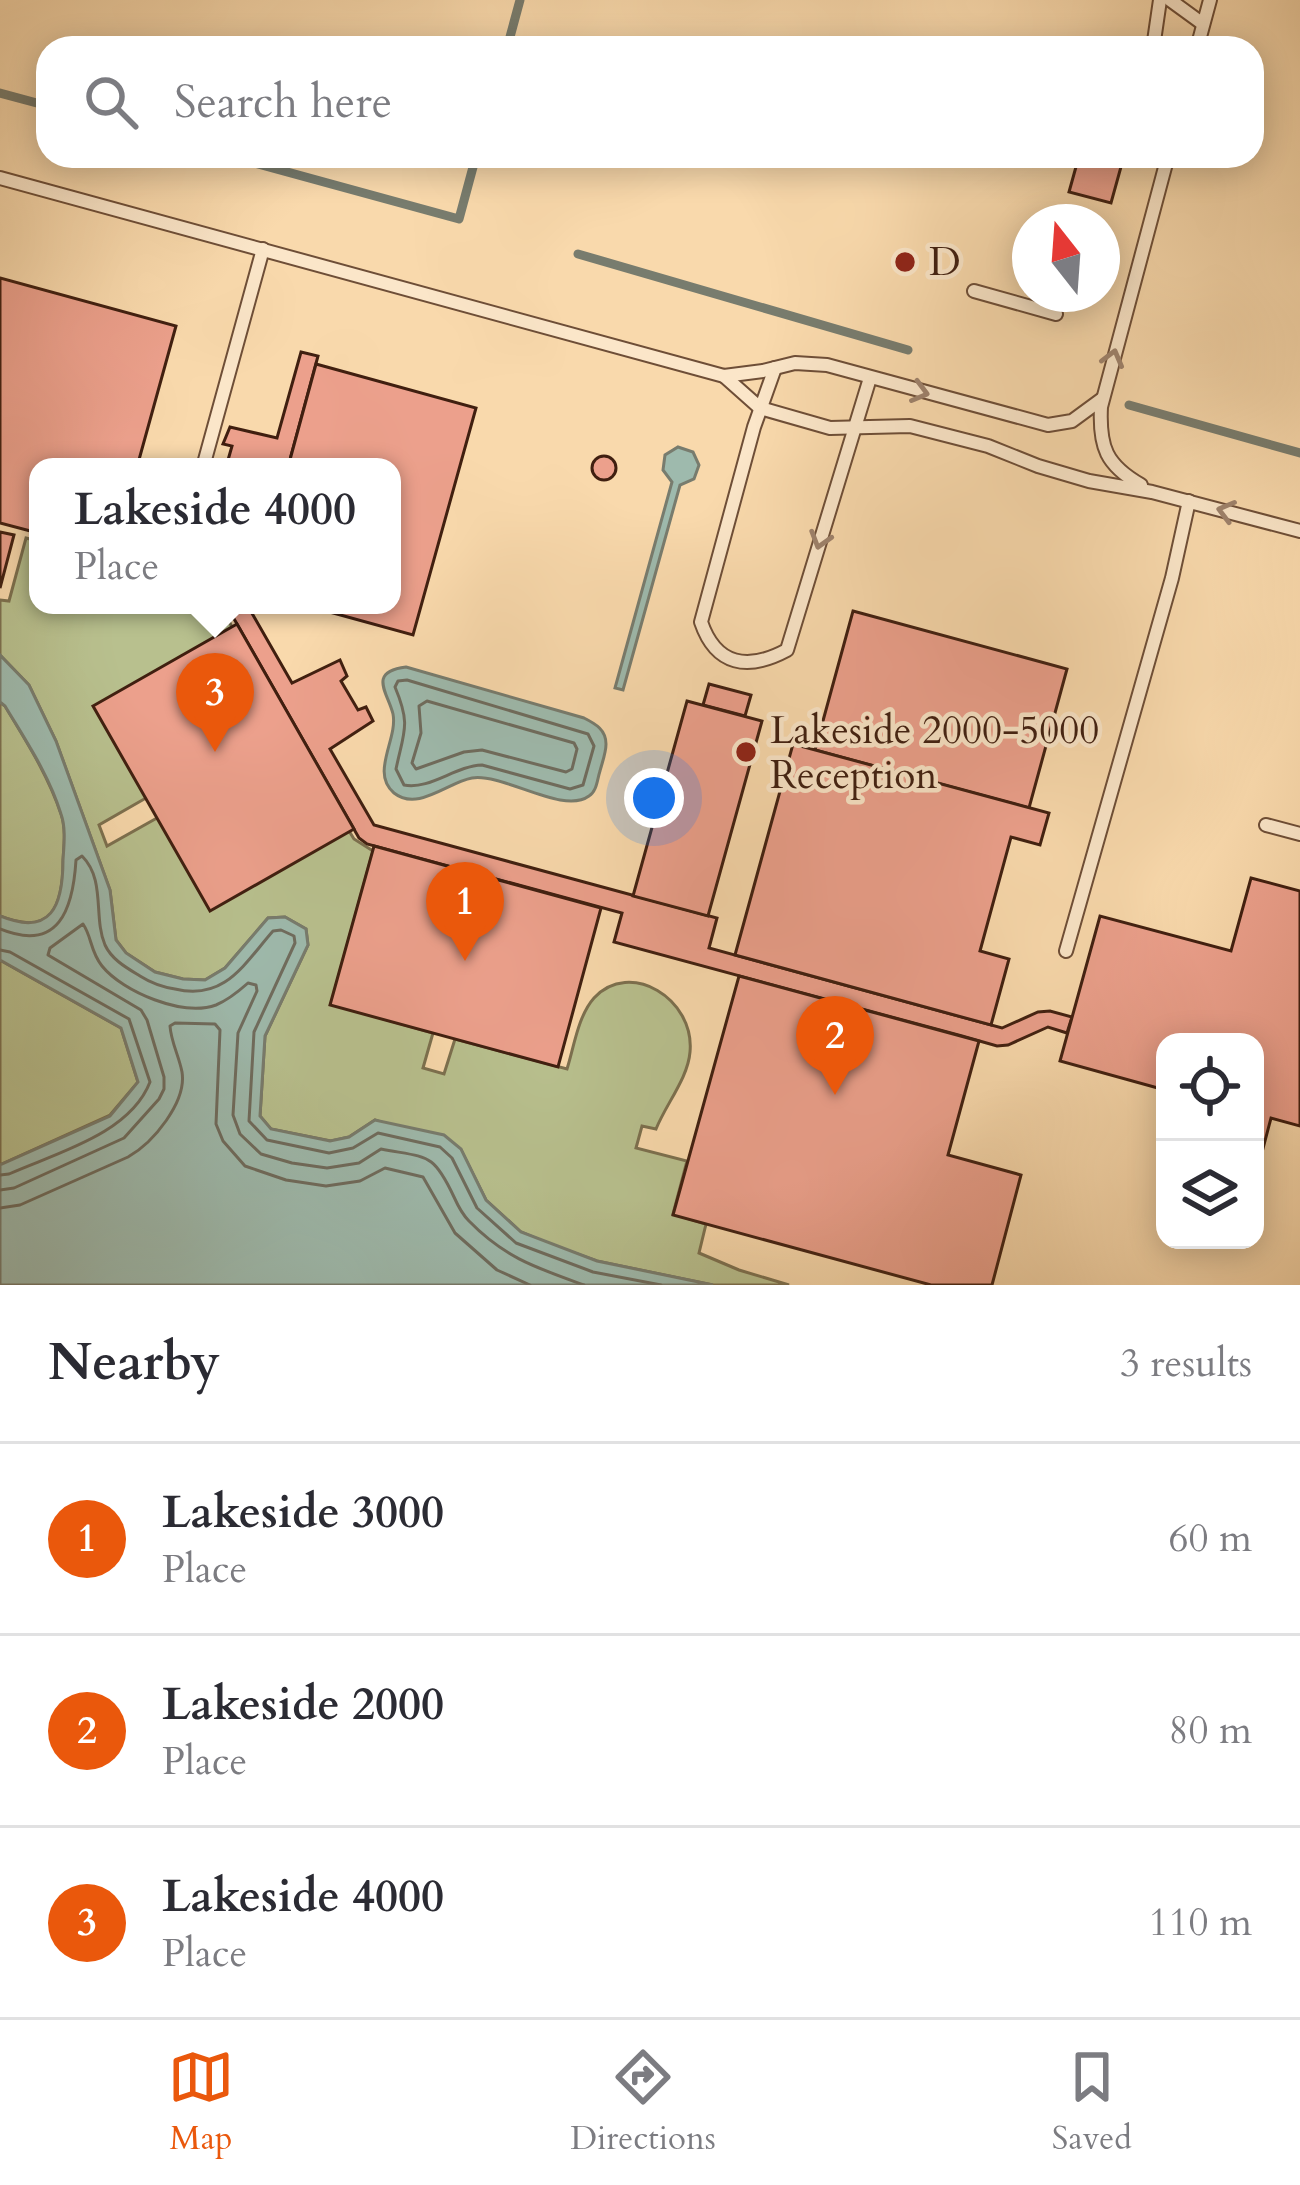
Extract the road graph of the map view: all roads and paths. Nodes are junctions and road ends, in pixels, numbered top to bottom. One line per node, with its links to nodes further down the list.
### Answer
1 (1160, 0): 5 (lane)
2 (1170, 0): 4 (lane)
3 (1210, 0): 4 (lane)
4 (1203, 24): 6 (lane)
5 (1156, 36)
6 (1200, 36)
7 (1165, 168): 15 (lane, one-way to 7)
8 (0, 178): 9 (lane)
9 (263, 249): 13 (lane); 18 (lane)
10 (974, 291): 11 (lane)
11 (1056, 314)
12 (775, 368): 13 (lane); 14 (lane); 16 (lane)
13 (724, 376): 16 (lane)
14 (870, 379): 15 (lane, one-way to 15); 17 (lane)
15 (1102, 399): 19 (lane)
16 (760, 408): 17 (lane); 17 (lane, one-way to 16)
17 (856, 428): 19 (lane)
18 (205, 458)
19 (1152, 491): 20 (lane)
20 (1189, 501): 21 (lane, one-way to 20); 24 (lane)
21 (1300, 531)
22 (1266, 825): 23 (lane)
23 (1300, 834)
24 (1066, 951)

